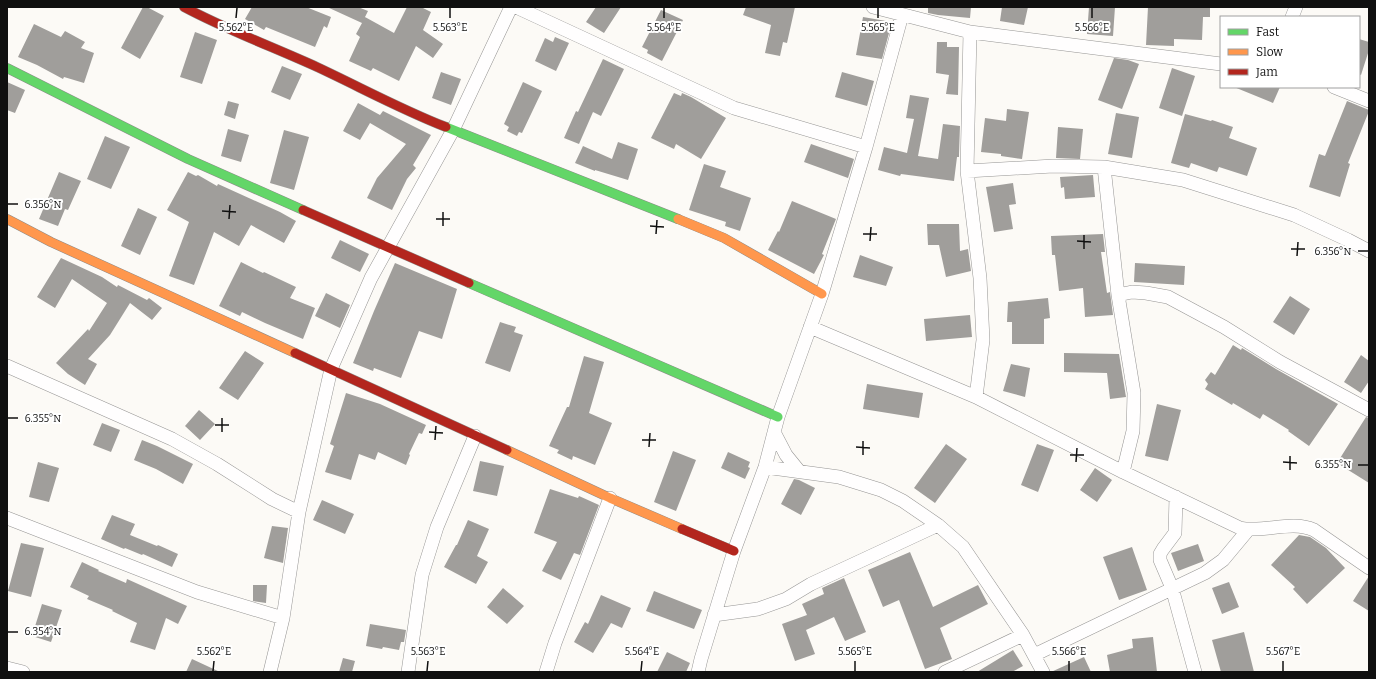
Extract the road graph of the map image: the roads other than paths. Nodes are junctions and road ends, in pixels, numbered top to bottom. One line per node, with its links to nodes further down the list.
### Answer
1 (184, 7): 11 (street)
2 (511, 7): 11 (street)
3 (516, 7): 12 (street)
4 (877, 8): 5 (street)
5 (902, 15): 6 (street); 12 (street)
6 (970, 32): 7 (street); 14 (street)
7 (1220, 64)
8 (7, 68): 16 (street)
9 (1336, 88): 10 (street)
10 (1369, 101)
11 (453, 130): 16 (street); 18 (street)
12 (866, 147): 18 (street)
13 (1104, 167): 14 (street); 17 (street); 19 (street)
14 (967, 171): 23 (street)
15 (7, 219): 22 (street)
16 (387, 247): 22 (street); 25 (street)
17 (1369, 251)
18 (822, 294): 20 (street)
19 (1118, 295): 24 (street); 30 (street)
20 (810, 327): 23 (street); 25 (street)
21 (7, 366): 33 (street)
22 (331, 369): 27 (street); 33 (street)
23 (976, 397): 30 (street)
24 (1369, 410)
25 (778, 417): 26 (street)
26 (774, 432): 28 (street); 29 (street)
27 (475, 436): 31 (street); 47 (street)
28 (765, 467): 29 (street); 37 (street)
29 (799, 471): 35 (street)
30 (1123, 472): 32 (street)
31 (610, 498): 37 (street); 48 (street)
32 (1176, 498): 36 (street); 39 (street)
33 (299, 512): 41 (street)
34 (7, 518): 41 (street)
35 (938, 525): 40 (street); 42 (street)
36 (1248, 530): 38 (street); 39 (street)
37 (734, 551): 40 (street)
38 (1369, 568)
39 (1172, 588): 43 (street); 52 (street)
40 (714, 615): 49 (street)
41 (283, 618): 46 (street)
42 (1023, 635): 43 (street); 50 (street)
43 (1034, 655): 51 (street)
44 (7, 668): 45 (street)
45 (23, 672)
46 (270, 672)
47 (408, 672)
48 (546, 672)
49 (698, 672)
50 (946, 672)
51 (1043, 672)
52 (1195, 672)

